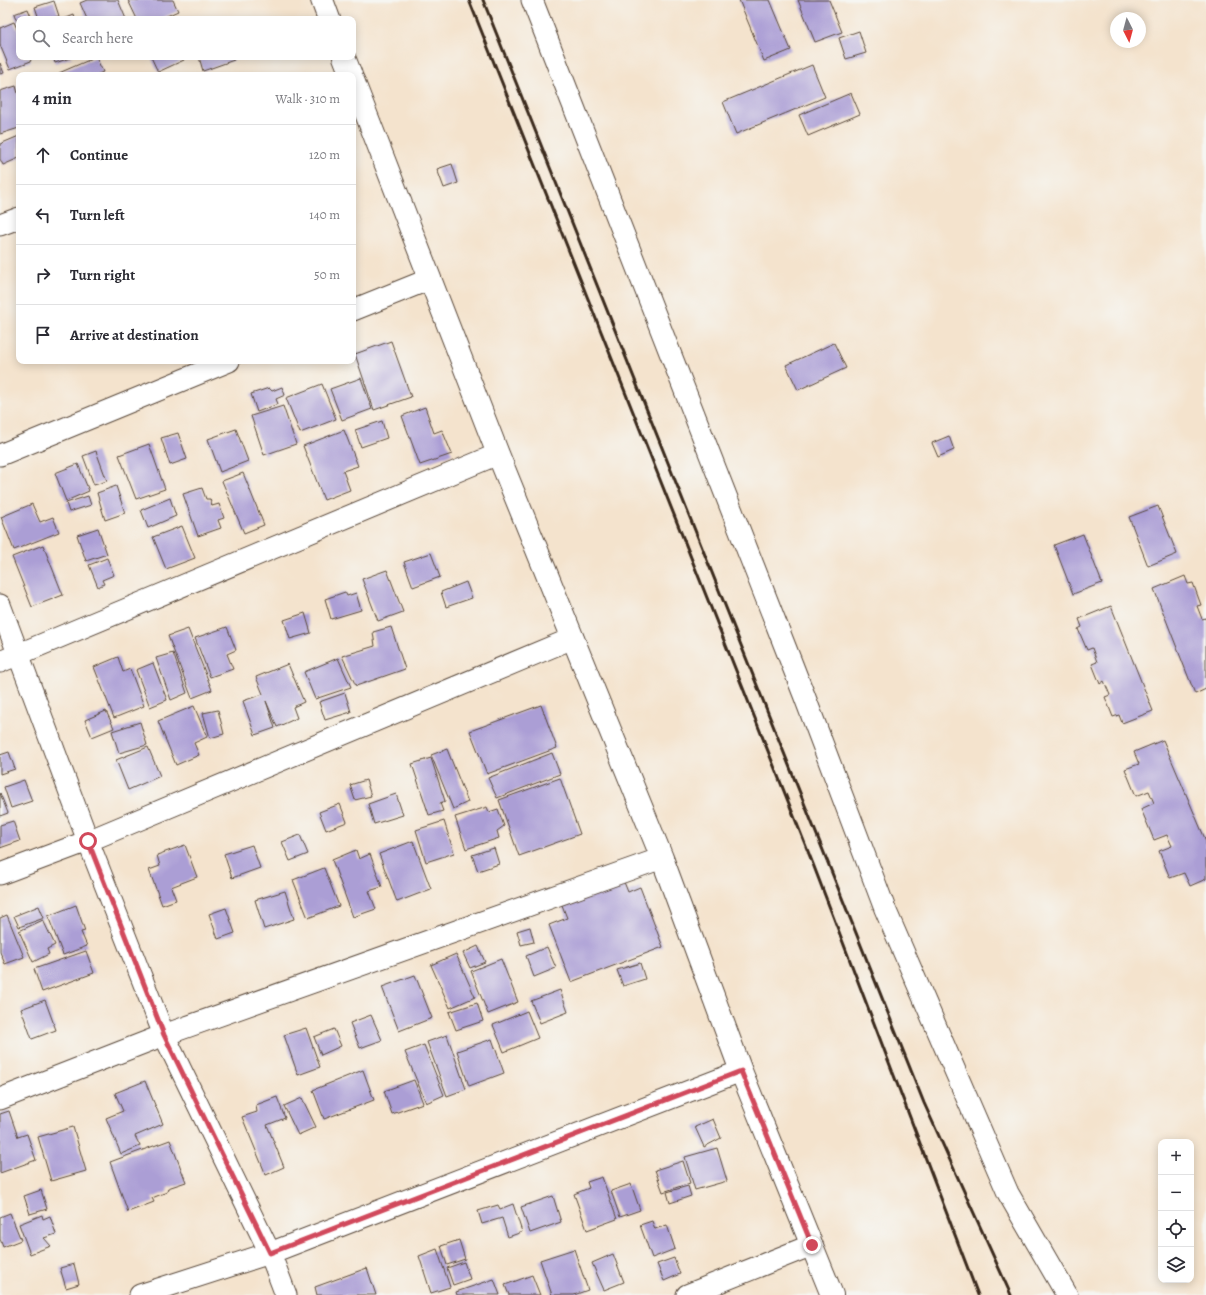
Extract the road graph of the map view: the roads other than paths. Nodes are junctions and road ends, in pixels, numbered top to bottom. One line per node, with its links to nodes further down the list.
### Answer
1 (322, 0): 3 (street)
2 (532, 0): 29 (street)
3 (328, 16)
4 (345, 60): 5 (street)
5 (350, 72)
6 (356, 88): 9 (street)
7 (16, 219): 8 (street)
8 (0, 225)
9 (430, 279): 10 (street); 12 (street)
10 (356, 309)
11 (222, 364): 13 (street)
12 (498, 454): 15 (street); 16 (street)
13 (0, 455)
14 (0, 605): 16 (street)
15 (573, 638): 17 (street); 18 (street)
16 (9, 658): 17 (street)
17 (88, 841): 19 (street); 20 (street)
18 (662, 858): 20 (street); 21 (street)
19 (0, 874)
20 (164, 1035): 22 (street); 24 (street)
21 (741, 1071): 23 (street); 24 (street)
22 (0, 1099)
23 (812, 1245): 27 (street); 28 (street)
24 (270, 1253): 25 (street); 26 (street)
25 (140, 1295)
26 (286, 1295)
27 (687, 1295)
28 (832, 1295)
29 (1067, 1295)

